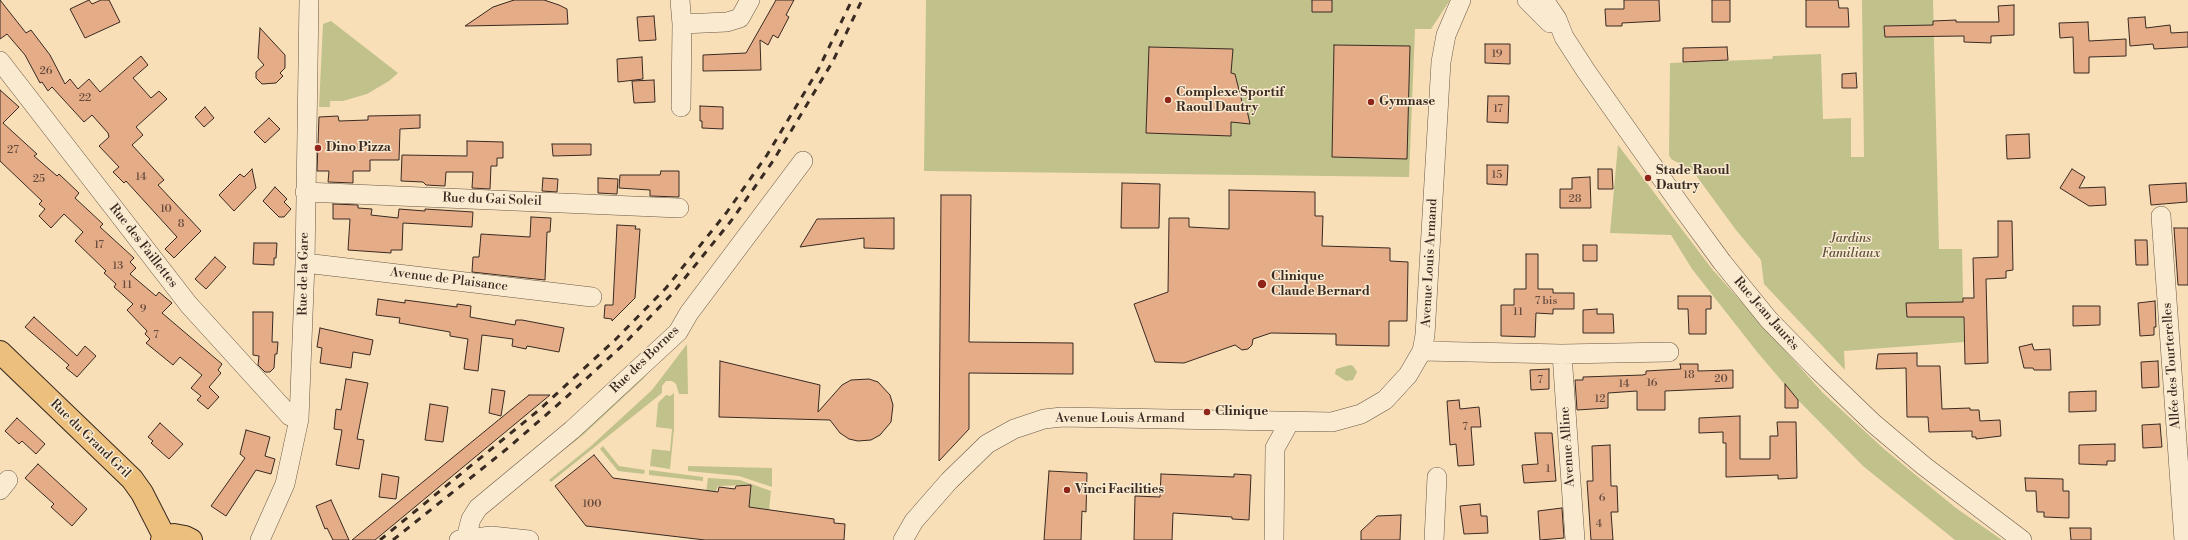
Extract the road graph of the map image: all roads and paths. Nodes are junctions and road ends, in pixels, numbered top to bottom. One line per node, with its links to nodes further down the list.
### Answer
1 (309, 0): 14 (street, Rue de la Gare)
2 (680, 0): 8 (street)
3 (750, 0): 8 (street)
4 (1461, 0): 9 (street, Avenue Louis Armand)
5 (1474, 0): 9 (street, Avenue Louis Armand)
6 (1527, 0): 10 (street, Rue Jean Jaurès)
7 (1547, 2): 10 (street, Rue Jean Jaurès)
8 (682, 24): 12 (street)
9 (1446, 35): 19 (street, Avenue Louis Armand)
10 (1564, 37): 37 (street, Rue Jean Jaurès)
11 (0, 61): 23 (street, Rue des Faillettes)
12 (681, 107)
13 (803, 160): 29 (street, Rue des Bornes)
14 (305, 192): 15 (street, Rue du Gai Soleil); 17 (street, Rue de la Gare)
15 (679, 208)
16 (2161, 216): 38 (street, Allée des Tourterelles)
17 (305, 263): 18 (street, Avenue de Plaisance); 23 (street, Rue de la Gare)
18 (592, 297)
19 (1422, 351): 22 (street); 25 (street, Avenue Louis Armand)
20 (0, 352): 28 (main road, Rue du Grand Gril)
21 (1669, 352): 22 (street)
22 (1562, 354): 36 (street, Avenue Alline)
23 (299, 419): 31 (street, Rue de la Gare)
24 (1256, 420): 25 (street, Avenue Louis Armand); 26 (street); 33 (street, Avenue Louis Armand)
25 (1289, 423): 26 (street)
26 (1275, 448): 34 (street)
27 (1437, 477): 35 (street)
28 (164, 539): 30 (main road)
29 (462, 539): 32 (street)
30 (191, 540)
31 (260, 540)
32 (530, 540)
33 (904, 540)
34 (1274, 540)
35 (1434, 540)
36 (1575, 540)
37 (2022, 540)
38 (2184, 540)

